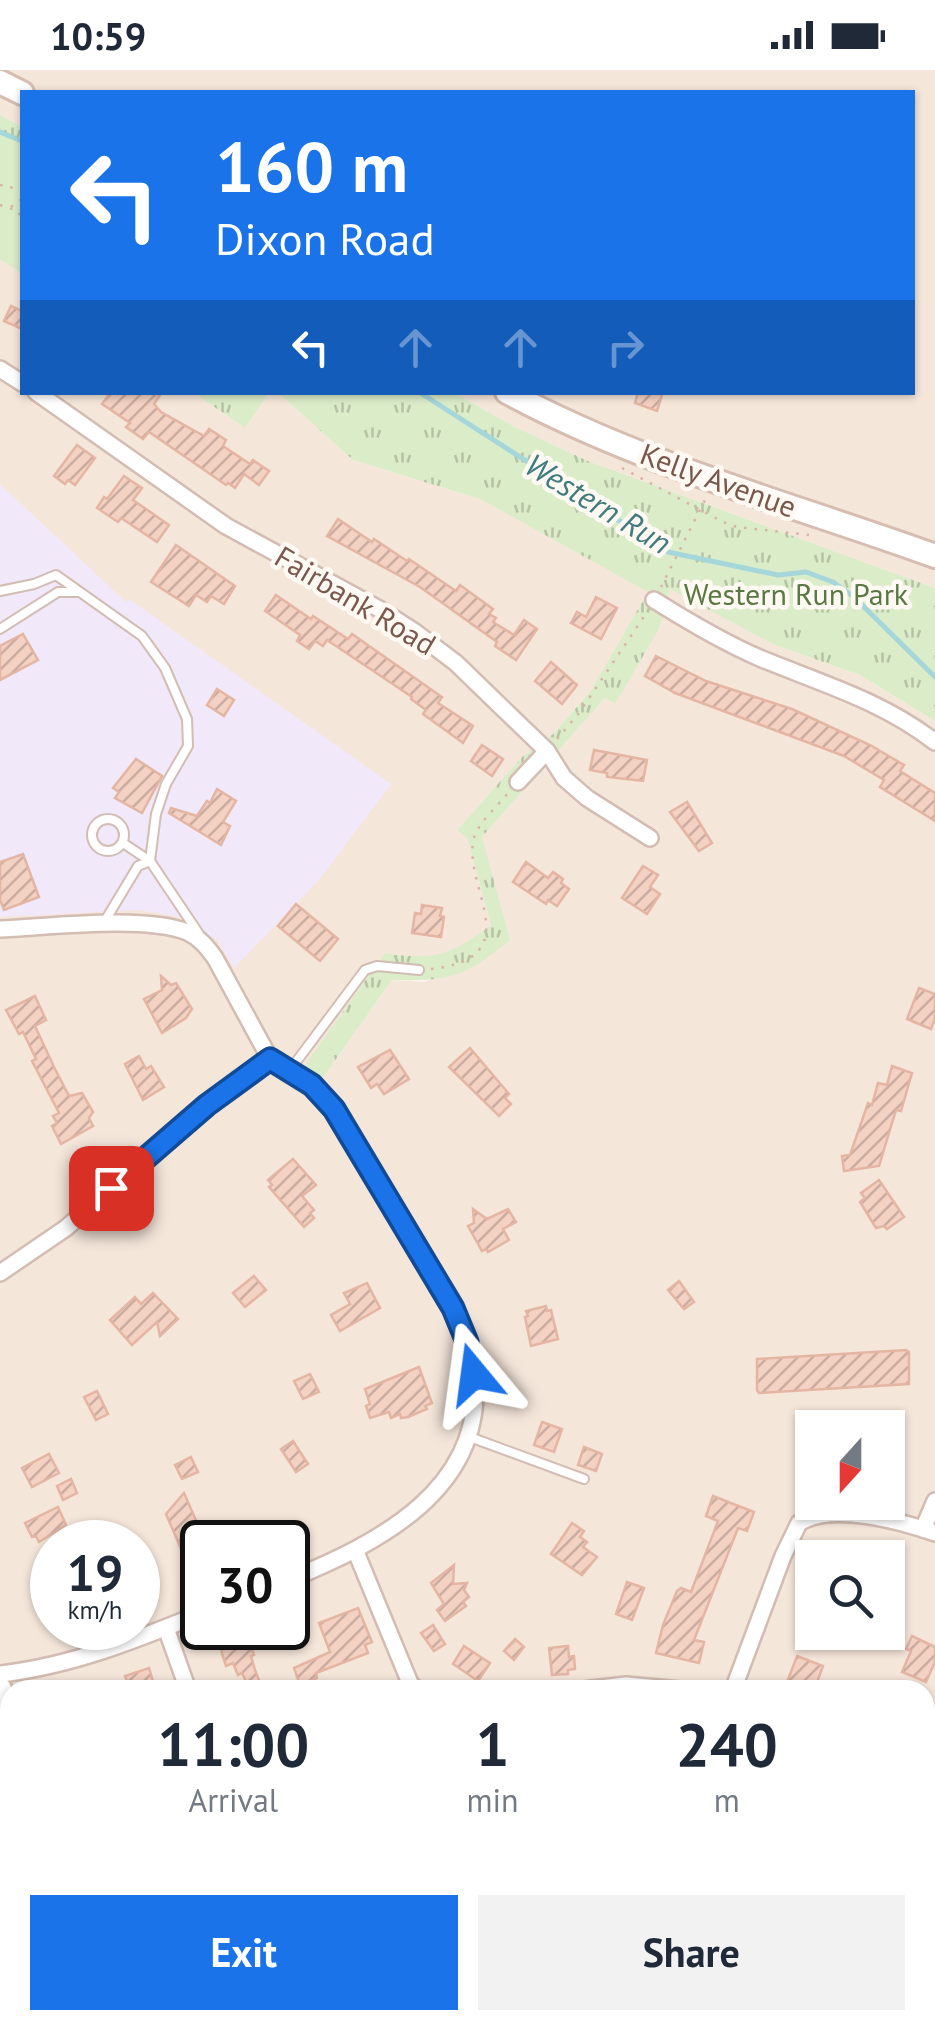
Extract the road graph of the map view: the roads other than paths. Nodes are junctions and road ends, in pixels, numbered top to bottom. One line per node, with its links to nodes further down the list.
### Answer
1 (40, 395): 9 (street, Fairbank Road)
2 (512, 395): 3 (main road, Kelly Avenue)
3 (935, 556)
4 (0, 592): 5 (lane)
5 (76, 592): 7 (lane); 13 (lane)
6 (654, 600): 8 (street)
7 (0, 629)
8 (935, 742)
9 (546, 752): 10 (street); 11 (street, Fairbank Road)
10 (518, 782)
11 (650, 838)
12 (123, 842): 12 (lane); 13 (lane)
13 (150, 861): 14 (lane); 16 (lane)
14 (102, 926): 15 (street); 16 (street)
15 (0, 928)
16 (204, 943): 18 (street)
17 (419, 970): 19 (lane)
18 (270, 1059): 19 (street); 20 (street)
19 (290, 1070): 21 (street)
20 (0, 1273)
21 (468, 1436): 22 (lane); 25 (street)
22 (584, 1480)
23 (935, 1501): 24 (street)
24 (929, 1531): 32 (street)
25 (356, 1552): 26 (street); 31 (street)
26 (310, 1571)
27 (180, 1623): 28 (street)
28 (166, 1628): 29 (street); 30 (street)
29 (0, 1674)
30 (184, 1680)
31 (409, 1680)
32 (737, 1680)
33 (935, 1768): 34 (street)
34 (935, 1796)

